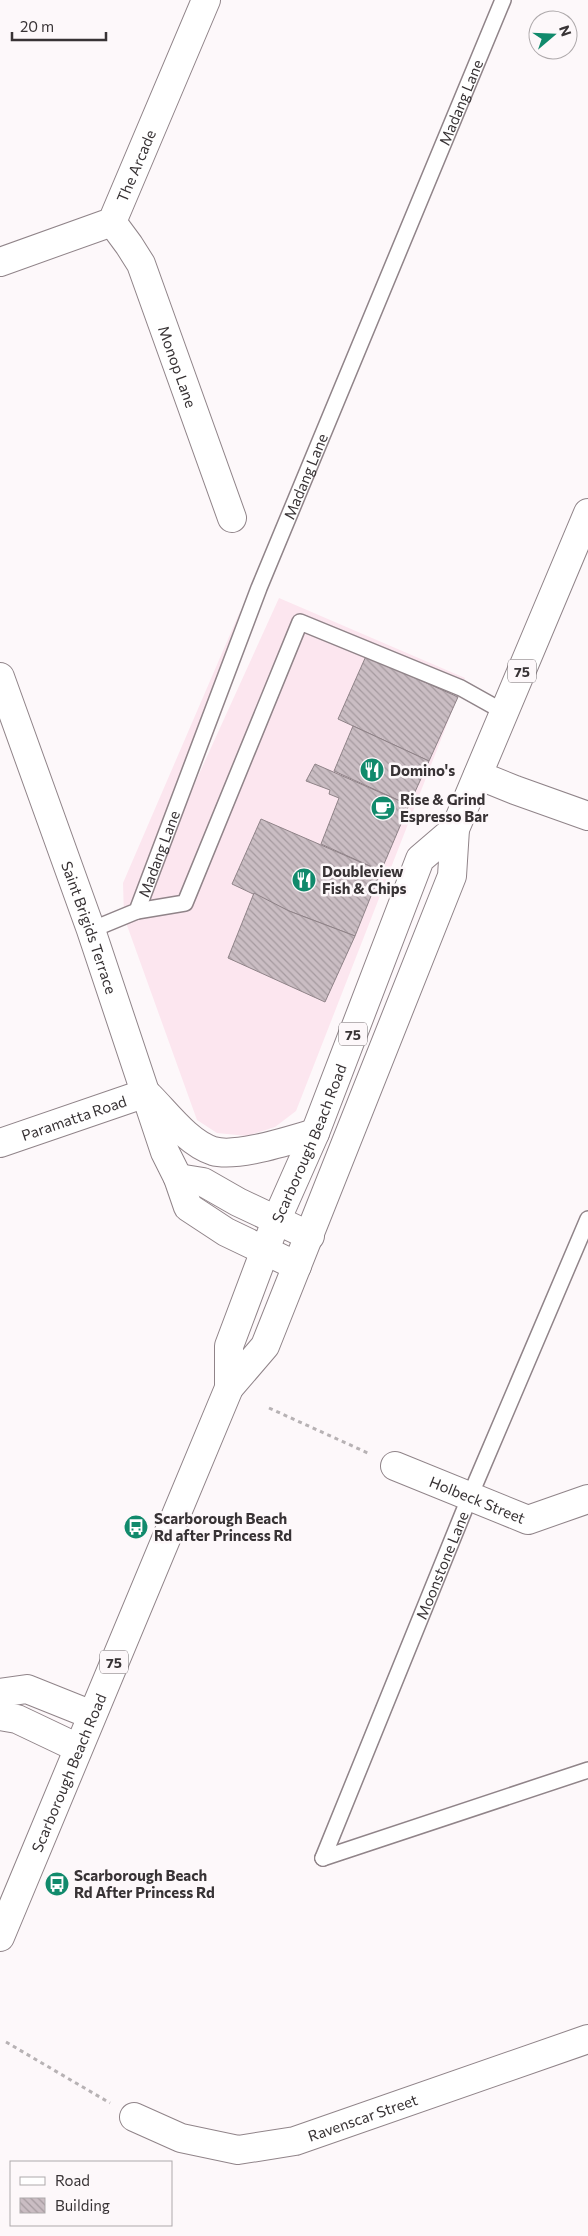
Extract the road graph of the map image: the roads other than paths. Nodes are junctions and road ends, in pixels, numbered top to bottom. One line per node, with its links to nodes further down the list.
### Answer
1 (206, 0): 3 (street, The Arcade)
2 (503, 0): 12 (lane, Madang Lane)
3 (112, 222): 4 (street); 6 (street, Monop Lane)
4 (0, 262)
5 (588, 513): 8 (street, Scarborough Beach Road / 75)
6 (232, 518)
7 (0, 677): 13 (street, Saint Brigids Terrace)
8 (504, 712): 9 (street, Scarborough Beach Road / 75); 12 (lane)
9 (478, 775): 10 (street); 11 (street, Scarborough Beach Road / 75)
10 (588, 816)
11 (455, 829): 15 (street, Scarborough Beach Road / 75); 20 (street, Scarborough Beach Road / 75)
12 (137, 911): 13 (lane, Madang Lane)
13 (92, 930): 14 (street, Saint Brigids Terrace)
14 (146, 1093): 15 (street); 16 (street, Paramatta Road); 17 (street, Saint Brigids Terrace)
15 (315, 1133): 19 (street, Scarborough Beach Road / 75)
16 (0, 1142)
17 (178, 1178): 19 (street); 21 (street, Saint Brigids Terrace)
18 (588, 1219): 25 (lane, Moonstone Lane)
19 (276, 1221): 20 (street); 21 (street, Scarborough Beach Road / 75)
20 (310, 1236): 22 (street, Scarborough Beach Road / 75)
21 (264, 1251): 22 (street, Saint Brigids Terrace); 23 (street, Scarborough Beach Road / 75)
22 (297, 1266): 23 (street, Scarborough Beach Road / 75)
23 (229, 1388): 28 (street, Scarborough Beach Road / 75)
24 (395, 1466): 25 (street, Holbeck Street)
25 (470, 1496): 26 (street, Holbeck Street); 31 (lane, Moonstone Lane)
26 (588, 1499)
27 (0, 1693): 28 (street)
28 (92, 1715): 30 (street, Scarborough Beach Road / 75)
29 (0, 1716): 30 (street)
30 (78, 1748): 32 (street, Scarborough Beach Road / 75)
31 (588, 1770)
32 (0, 1937)
33 (588, 2039): 34 (street, Ravenscar Street)
34 (134, 2117)

